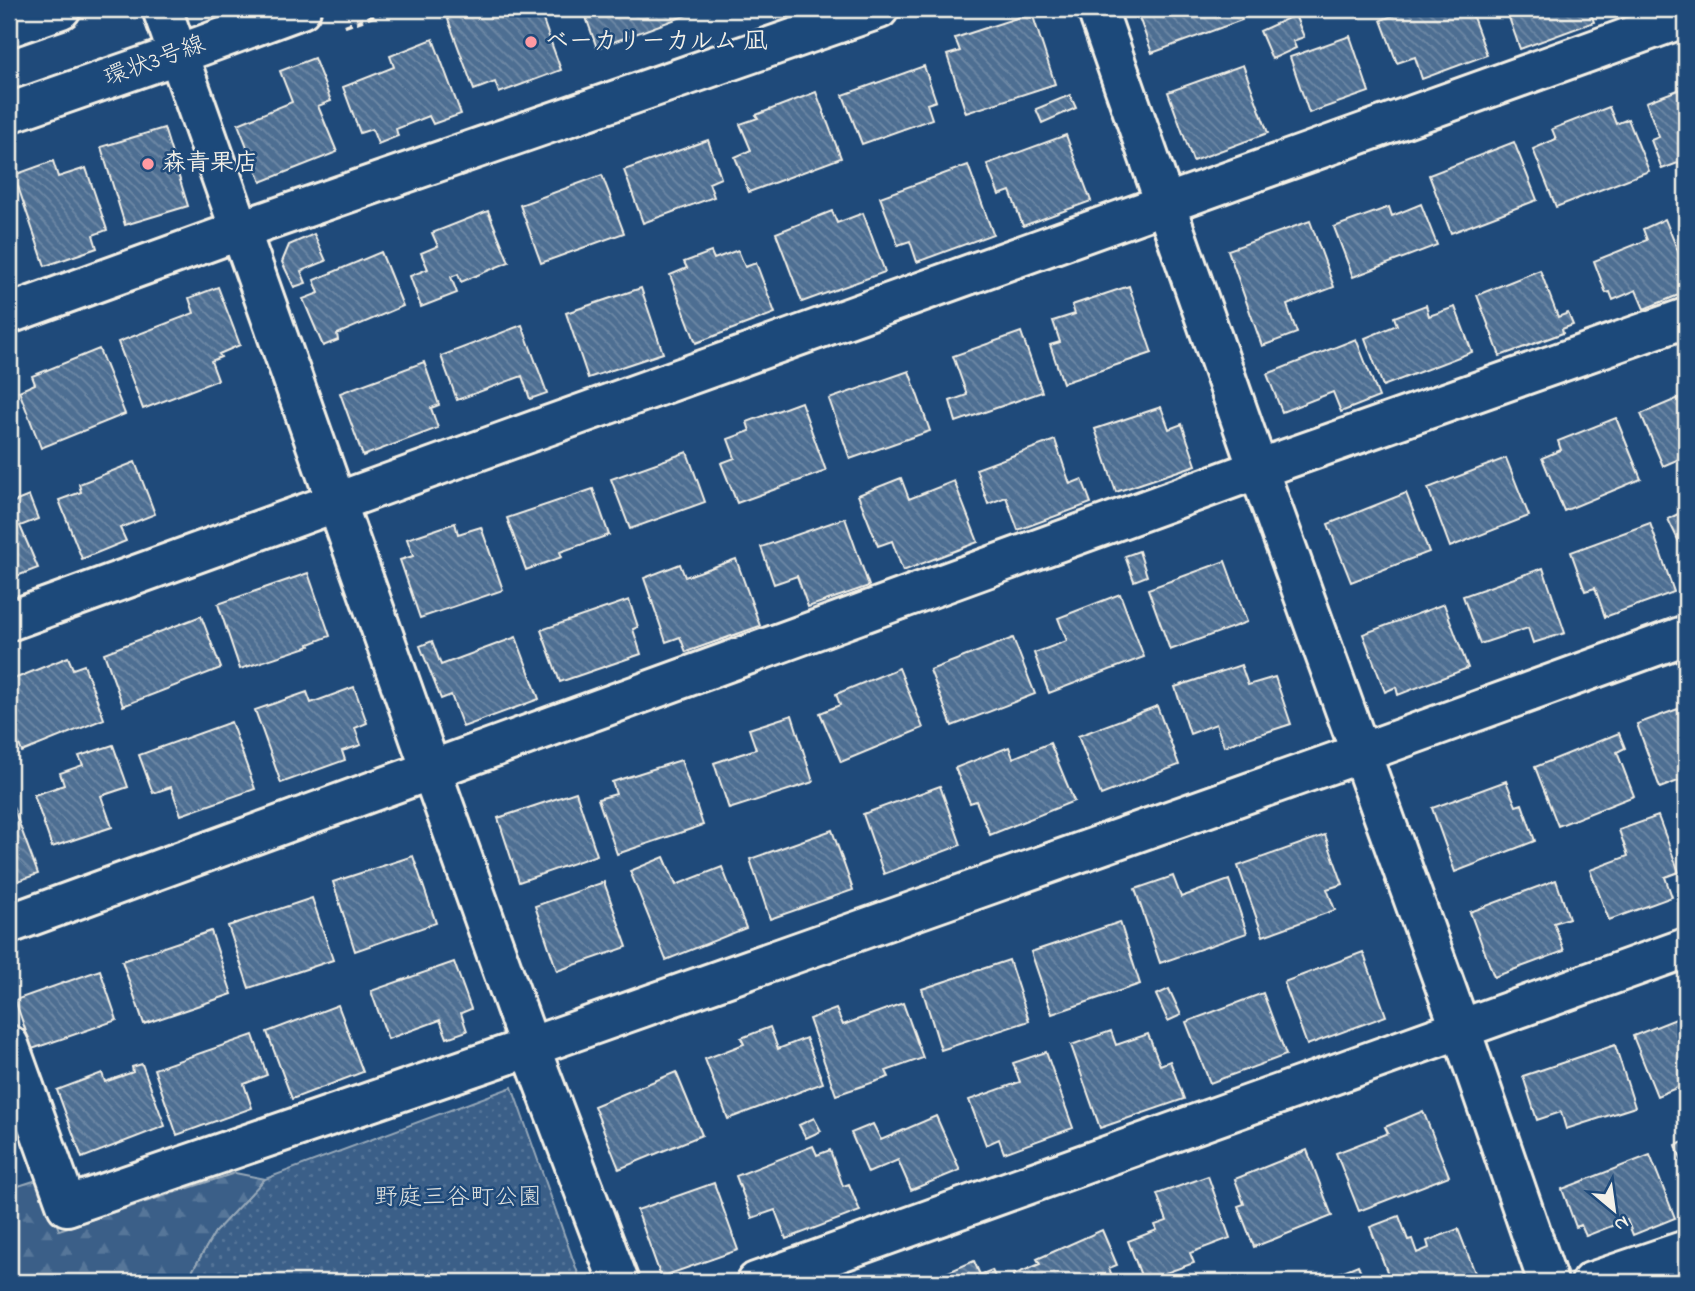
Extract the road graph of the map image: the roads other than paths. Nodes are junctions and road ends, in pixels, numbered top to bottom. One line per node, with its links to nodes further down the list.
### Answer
1 (61, 9): 7 (street)
2 (162, 9): 8 (street)
3 (301, 9): 8 (street, 環状3号線)
4 (879, 9): 11 (street)
5 (1097, 9): 10 (street)
6 (1686, 17): 10 (street)
7 (9, 27)
8 (179, 54): 9 (street, 環状3号線); 11 (street)
9 (9, 113)
10 (1166, 205): 14 (street); 15 (street)
11 (241, 230): 12 (street); 15 (street)
12 (9, 314)
13 (1686, 318): 14 (street)
14 (1258, 469): 18 (street); 19 (street)
15 (337, 501): 16 (street); 19 (street)
16 (9, 621)
17 (1686, 635): 18 (street)
18 (1361, 753): 22 (street); 24 (street)
19 (431, 770): 20 (street); 24 (street)
20 (9, 924)
21 (1686, 948): 22 (street)
22 (1461, 1030): 27 (street); 28 (street)
23 (9, 1045): 24 (street)
24 (530, 1047): 26 (street)
25 (1686, 1250): 29 (street)
26 (619, 1282)
27 (756, 1282)
28 (1548, 1282)
29 (1591, 1282)

